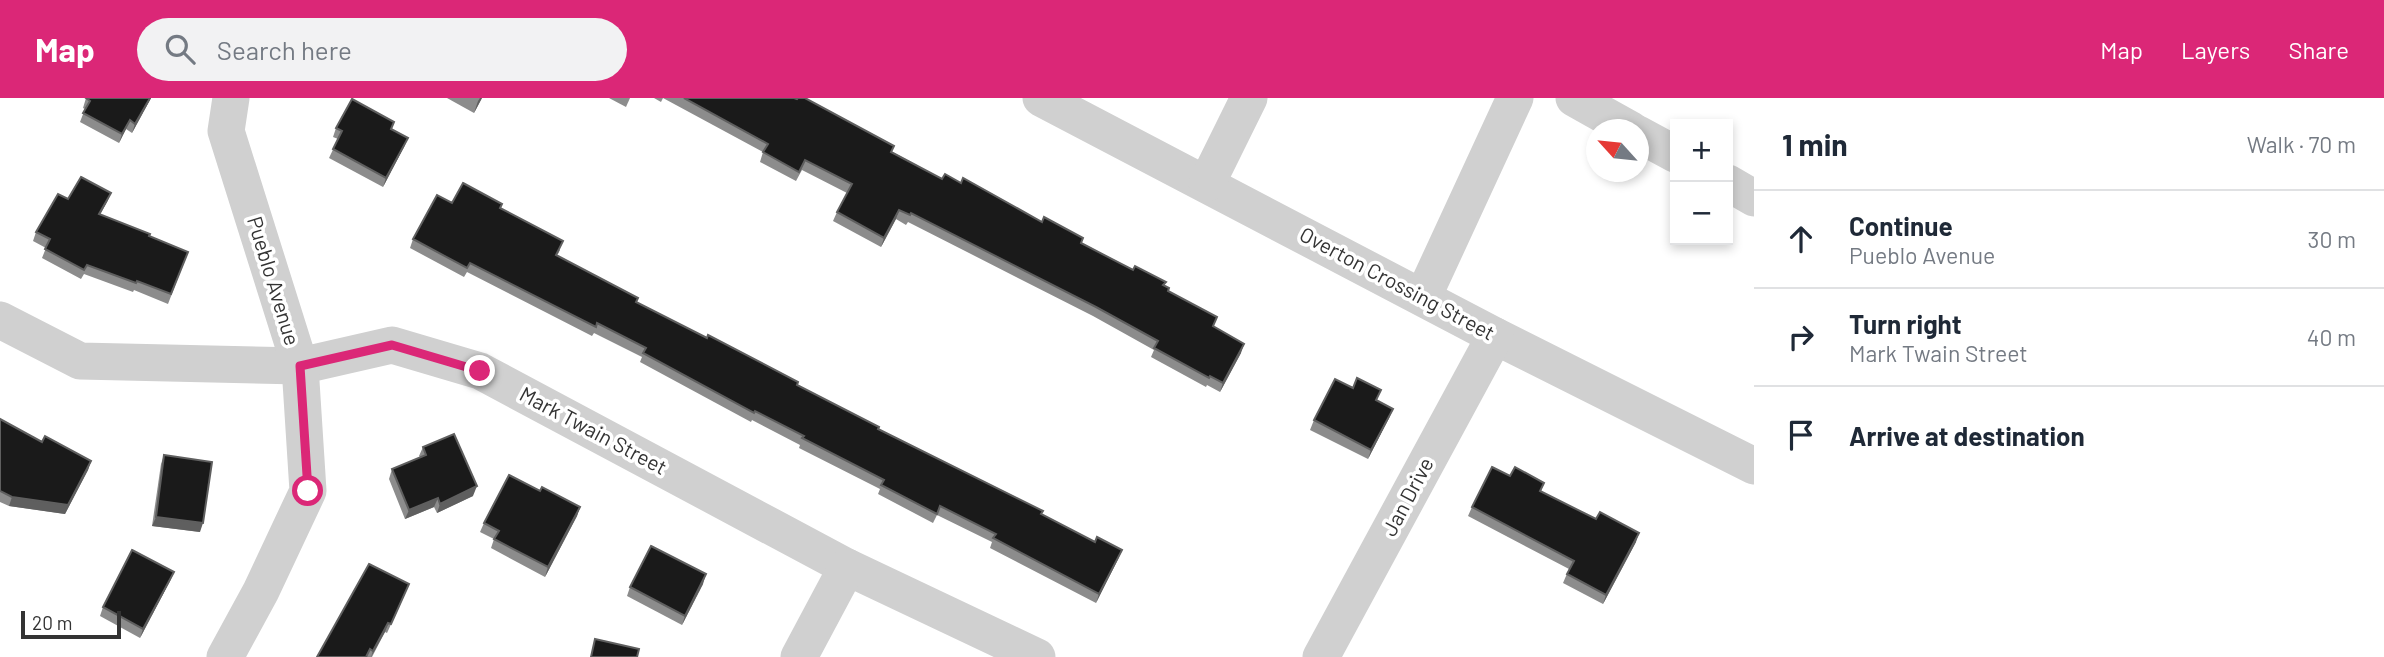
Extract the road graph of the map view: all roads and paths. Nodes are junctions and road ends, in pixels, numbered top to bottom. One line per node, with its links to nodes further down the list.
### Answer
1 (231, 98): 15 (street, Pueblo Avenue)
2 (1041, 98): 9 (street, Overton Crossing Street)
3 (1248, 98): 9 (street)
4 (1515, 98): 12 (street)
5 (1574, 98): 6 (street)
6 (1611, 119)
7 (1649, 140): 8 (street)
8 (1670, 151)
9 (1207, 183): 12 (street, Overton Crossing Street)
10 (1733, 186): 11 (street)
11 (1754, 198)
12 (1423, 297): 14 (street, Overton Crossing Street)
13 (0, 320): 15 (street, Mark Twain Street)
14 (1495, 336): 16 (street, Overton Crossing Street); 21 (street, Jan Drive)
15 (300, 366): 17 (street, Mark Twain Street); 18 (street, Pueblo Avenue)
16 (1754, 466)
17 (847, 567): 19 (street); 20 (street, Mark Twain Street)
18 (225, 657)
19 (799, 657)
20 (1037, 657)
21 (1321, 657)

